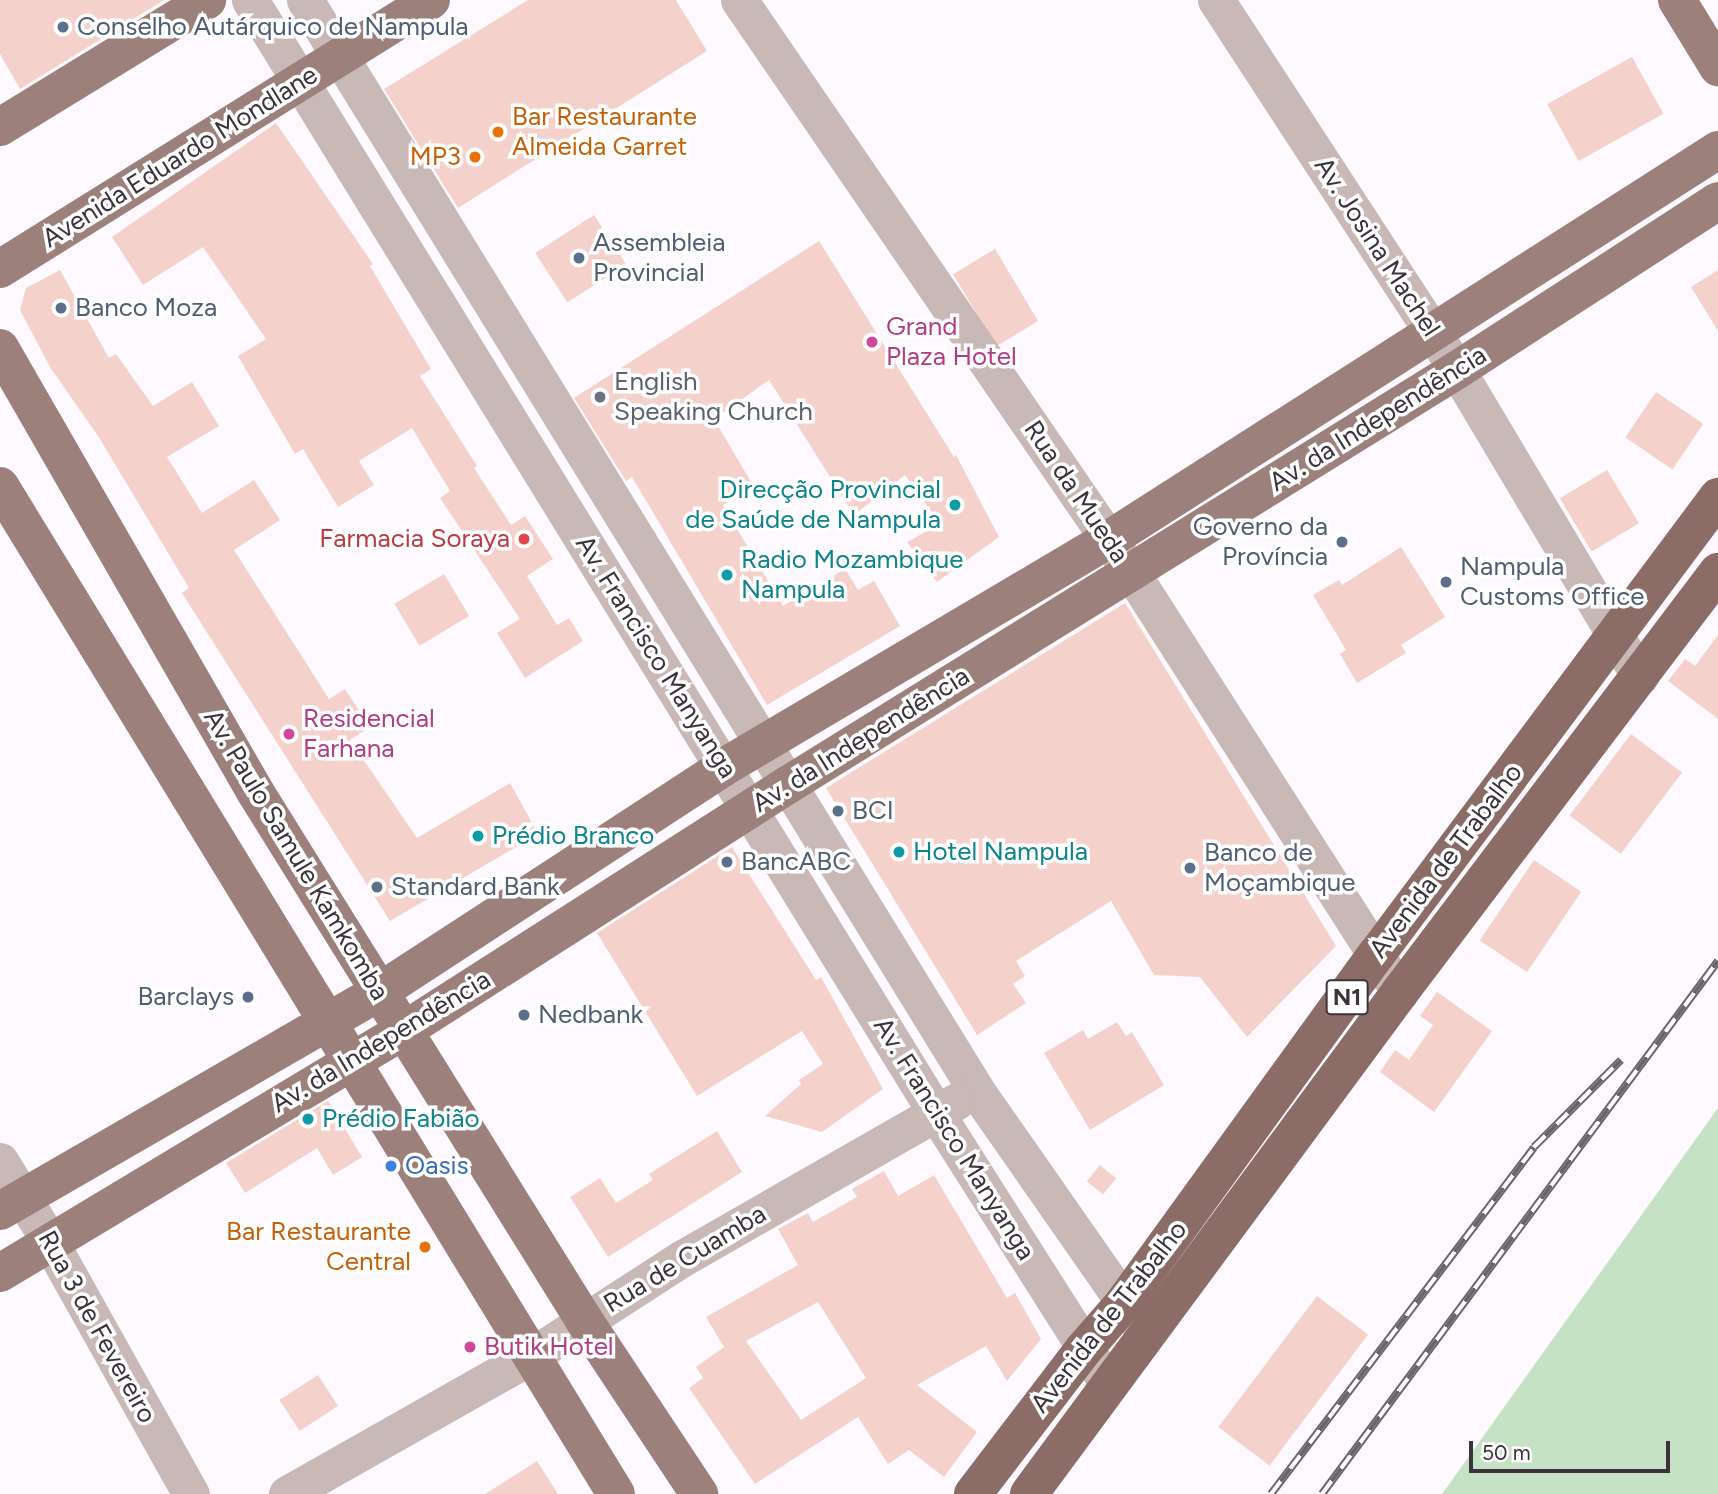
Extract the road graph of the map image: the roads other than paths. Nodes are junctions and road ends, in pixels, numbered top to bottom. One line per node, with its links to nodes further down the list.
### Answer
1 (206, 0): 11 (main road)
2 (250, 0): 10 (street, Av. Francisco Manyanga)
3 (305, 0): 8 (street, Av. Francisco Manyanga)
4 (431, 0): 8 (main road, Avenida Eduardo Mondlane)
5 (739, 0): 20 (street, Rua da Mueda)
6 (1216, 0): 15 (street, Av. Josina Machel)
7 (1677, 0): 9 (main road)
8 (340, 57): 10 (main road, Avenida Eduardo Mondlane); 25 (street, Av. Francisco Manyanga)
9 (1718, 68)
10 (300, 80): 14 (main road, Avenida Eduardo Mondlane); 26 (street, Av. Francisco Manyanga)
11 (0, 127)
12 (1718, 150): 15 (main road, Av. da Independência)
13 (1718, 201): 17 (main road, Av. da Independência)
14 (0, 269)
15 (1432, 331): 17 (street, Av. Josina Machel); 20 (main road, Av. da Independência)
16 (0, 348): 30 (main road, Av. Paulo Samule Kamkomba)
17 (1457, 370): 21 (main road, Av. da Independência); 23 (street, Av. Josina Machel)
18 (0, 486): 32 (main road)
19 (1718, 497): 23 (highway, Avenida de Trabalho / N1)
20 (1108, 540): 21 (street, Rua da Mueda); 25 (main road, Av. da Independência)
21 (1131, 572): 27 (main road, Av. da Independência); 29 (street, Rua da Mueda)
22 (1718, 572): 24 (highway, Avenida de Trabalho / N1)
23 (1614, 634): 24 (street, Av. Josina Machel); 29 (highway, Avenida de Trabalho / N1)
24 (1640, 677): 31 (highway, Avenida de Trabalho / N1)
25 (762, 744): 26 (main road, Av. da Independência); 27 (street, Av. Francisco Manyanga)
26 (724, 767): 28 (street, Av. Francisco Manyanga); 30 (main road, Av. da Independência)
27 (786, 786): 28 (main road, Av. da Independência); 35 (street, Av. Francisco Manyanga)
28 (750, 810): 33 (main road, Av. da Independência); 36 (street, Av. Francisco Manyanga)
29 (1376, 955): 31 (street, Rua da Mueda); 41 (highway, Avenida de Trabalho / N1)
30 (379, 992): 32 (main road, Av. da Independência); 33 (main road, Av. Paulo Samule Kamkomba)
31 (1400, 992): 43 (highway, Avenida de Trabalho / N1)
32 (327, 1024): 34 (main road); 38 (main road, Av. da Independência)
33 (403, 1031): 34 (main road, Av. da Independência); 42 (main road, Av. Paulo Samule Kamkomba)
34 (352, 1061): 39 (main road, Av. da Independência); 45 (main road)
35 (976, 1090): 36 (street, Rua de Cuamba); 41 (street, Av. Francisco Manyanga)
36 (936, 1113): 42 (street, Rua de Cuamba); 44 (street, Av. Francisco Manyanga)
37 (0, 1161): 38 (street, Rua 3 de Fevereiro)
38 (11, 1203): 39 (street, Rua 3 de Fevereiro)
39 (50, 1242): 40 (main road, Av. da Independência); 47 (street, Rua 3 de Fevereiro)
40 (0, 1273)
41 (1122, 1304): 43 (street, Av. Francisco Manyanga); 44 (highway, Avenida de Trabalho / N1)
42 (584, 1320): 45 (street, Rua de Cuamba); 50 (main road, Av. Paulo Samule Kamkomba)
43 (1147, 1335): 46 (highway, Avenida de Trabalho / N1)
44 (1084, 1349): 46 (street, Av. Francisco Manyanga); 51 (highway, Avenida de Trabalho / N1)
45 (531, 1356): 48 (street, Rua de Cuamba); 49 (main road)
46 (1108, 1384): 52 (highway, Avenida de Trabalho / N1)
47 (191, 1494)
48 (287, 1494)
49 (616, 1494)
50 (699, 1494)
51 (973, 1494)
52 (1029, 1494)

